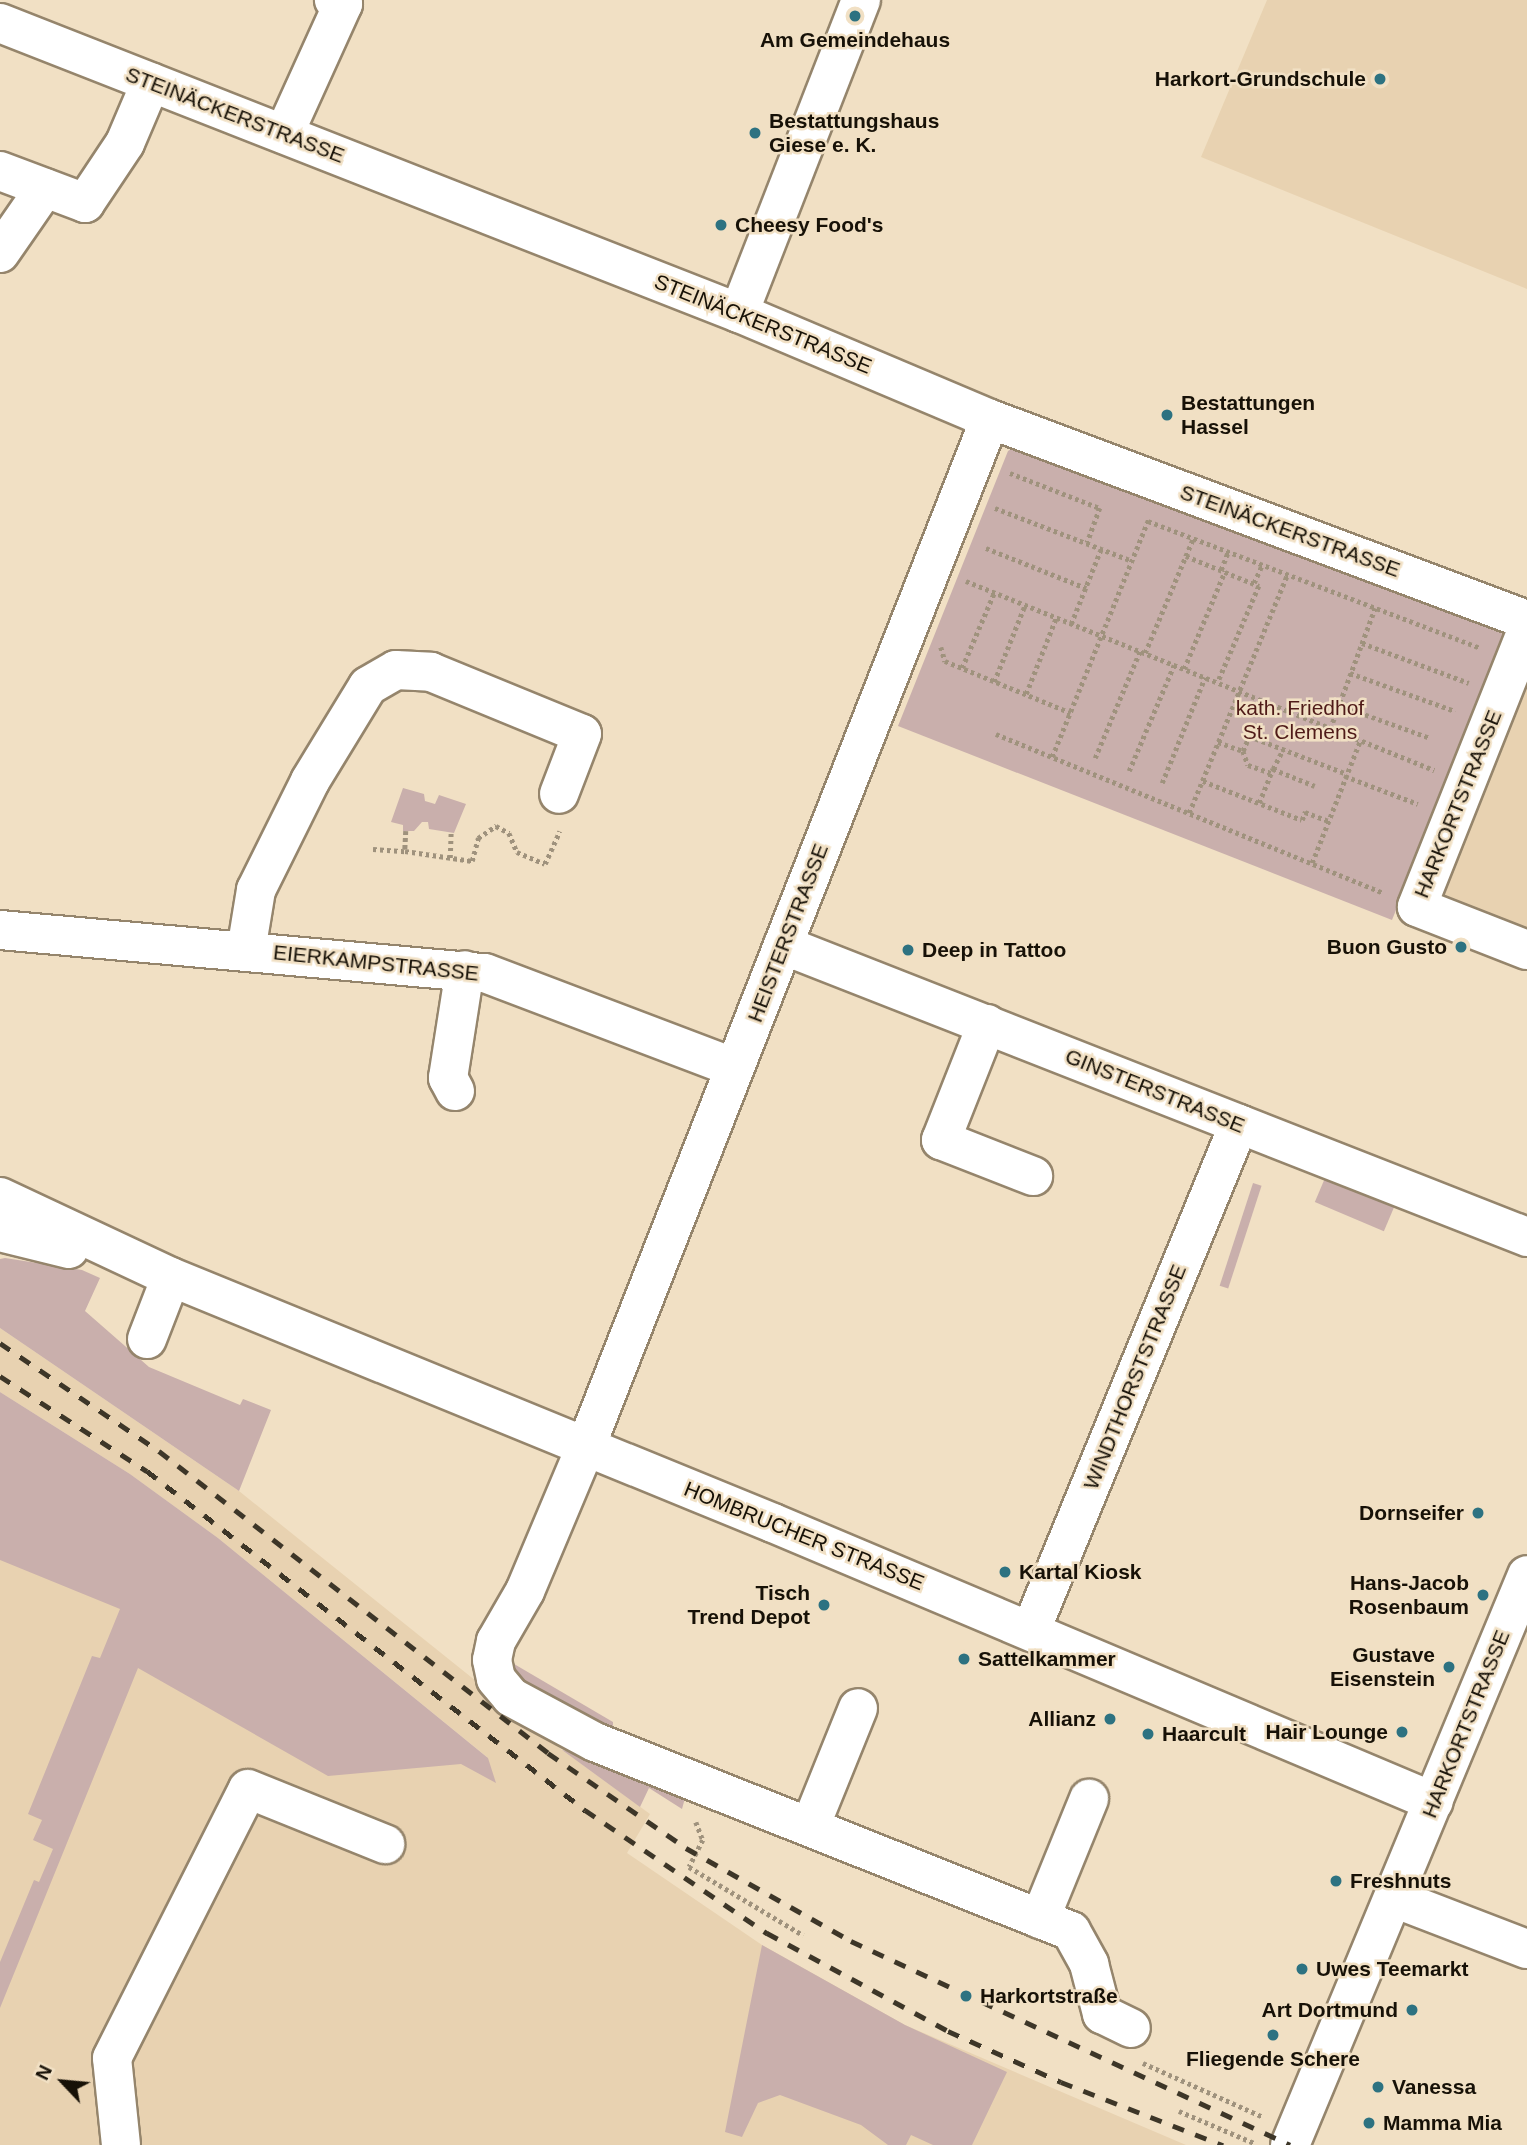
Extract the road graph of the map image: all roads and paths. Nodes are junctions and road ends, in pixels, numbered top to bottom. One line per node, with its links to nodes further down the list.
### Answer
1 (334, 0): 5 (street)
2 (861, 0): 9 (street)
3 (0, 23): 4 (street, STEINÄCKERSTRASSE)
4 (151, 82): 5 (street, STEINÄCKERSTRASSE); 7 (street)
5 (284, 134): 9 (street, STEINÄCKERSTRASSE)
6 (0, 171): 7 (street)
7 (45, 188): 8 (street)
8 (0, 253)
9 (739, 313): 10 (street, STEINÄCKERSTRASSE)
10 (990, 419): 12 (street, STEINÄCKERSTRASSE); 81 (street, HEISTERSTRASSE)
11 (1010, 473): 16 (path)
12 (1163, 484): 14 (path); 32 (street, STEINÄCKERSTRASSE)
13 (995, 508): 16 (path)
14 (1148, 521): 15 (path); 21 (path)
15 (1193, 539): 19 (path); 20 (path)
16 (1087, 544): 18 (path)
17 (986, 548): 26 (path)
18 (1101, 549): 21 (path); 26 (path)
19 (1228, 552): 22 (path); 23 (path)
20 (1186, 556): 23 (path); 38 (path)
21 (1132, 561): 35 (path)
22 (1262, 565): 24 (path); 25 (path)
23 (1223, 571): 25 (path); 42 (path)
24 (1287, 575): 30 (path); 48 (path)
25 (1254, 583): 46 (path)
26 (1086, 588): 33 (path)
27 (994, 593): 28 (path); 29 (path); 41 (path)
28 (960, 594)
29 (1025, 605): 31 (path); 45 (path)
30 (1375, 608): 37 (path); 39 (path)
31 (1056, 618): 33 (path); 49 (path)
32 (1527, 620)
33 (1071, 624): 35 (path)
34 (1527, 630): 83 (street, HARKORTSTRASSE)
35 (1102, 636): 38 (path); 51 (path)
36 (940, 643): 41 (path)
37 (1362, 643): 43 (path); 47 (path)
38 (1142, 652): 40 (path); 61 (path)
39 (1491, 652)
40 (1174, 665): 42 (path); 62 (path)
41 (962, 668): 45 (path)
42 (1184, 669): 44 (path)
43 (1350, 673): 50 (path); 52 (path)
44 (1205, 677): 46 (path); 67 (path)
45 (994, 681): 49 (path)
46 (1218, 682): 48 (path)
47 (1477, 687)
48 (1239, 692): 53 (path); 57 (path)
49 (1026, 694): 51 (path)
50 (1339, 705): 53 (path); 55 (path)
51 (1070, 713): 60 (path)
52 (1465, 715)
53 (1330, 729): 56 (path)
54 (996, 734): 60 (path)
55 (1430, 738)
56 (1360, 741): 64 (path); 65 (path)
57 (1218, 742): 59 (path); 66 (path)
58 (1283, 749): 59 (path); 63 (path); 65 (path)
59 (1243, 751): 63 (path)
60 (1052, 757): 72 (path)
61 (1096, 758)
62 (1129, 771)
63 (1272, 771): 68 (path); 70 (path)
64 (1442, 773)
65 (1346, 775): 71 (path); 73 (path)
66 (1203, 781): 70 (path); 72 (path)
67 (1162, 783)
68 (1315, 786)
69 (559, 794): 78 (path); 84 (street)
70 (1259, 803): 73 (path)
71 (1429, 808)
72 (1189, 813): 79 (path)
73 (1328, 821): 79 (path)
74 (406, 831): 77 (path)
75 (451, 832): 78 (path)
76 (373, 849): 77 (path)
77 (405, 851): 78 (path)
78 (450, 858)
79 (1312, 863): 80 (path)
80 (1394, 897)
81 (789, 929): 86 (street, GINSTERSTRASSE); 87 (street, HEISTERSTRASSE)
82 (0, 930): 84 (street, EIERKAMPSTRASSE)
83 (1527, 950)
84 (246, 951): 85 (street, EIERKAMPSTRASSE)
85 (465, 970): 87 (street, EIERKAMPSTRASSE); 88 (street)
86 (988, 1024): 89 (street, GINSTERSTRASSE); 90 (street)
87 (735, 1068): 96 (street, HEISTERSTRASSE)
88 (455, 1091)
89 (1239, 1124): 93 (street, GINSTERSTRASSE); 98 (street, WINDTHORSTSTRASSE)
90 (1033, 1177)
91 (0, 1197): 94 (street, HOMBRUCHER STRASSE)
92 (0, 1232): 94 (street, HOMBRUCHER STRASSE)
93 (1527, 1237)
94 (171, 1277): 95 (street); 96 (street, HOMBRUCHER STRASSE)
95 (147, 1339)
96 (586, 1446): 98 (street, HOMBRUCHER STRASSE); 100 (street, HEISTERSTRASSE)
97 (1523, 1594): 102 (street, HARKORTSTRASSE)
98 (1031, 1630): 102 (street, HOMBRUCHER STRASSE)
99 (858, 1708): 103 (street)
100 (710, 1787): 103 (street, HEISTERSTRASSE); 107 (path)
101 (1089, 1800): 106 (street)
102 (1433, 1802): 105 (street, HARKORTSTRASSE)
103 (810, 1827): 106 (street, HEISTERSTRASSE)
104 (386, 1844): 113 (street)
105 (1394, 1898): 108 (street); 112 (street, HARKORTSTRASSE)
106 (1040, 1919): 109 (street, HEISTERSTRASSE)
107 (803, 1935)
108 (1527, 1949)
109 (1131, 2028)
110 (1192, 2085): 112 (path)
111 (1180, 2111): 112 (path)
112 (1280, 2140)
113 (121, 2145)

